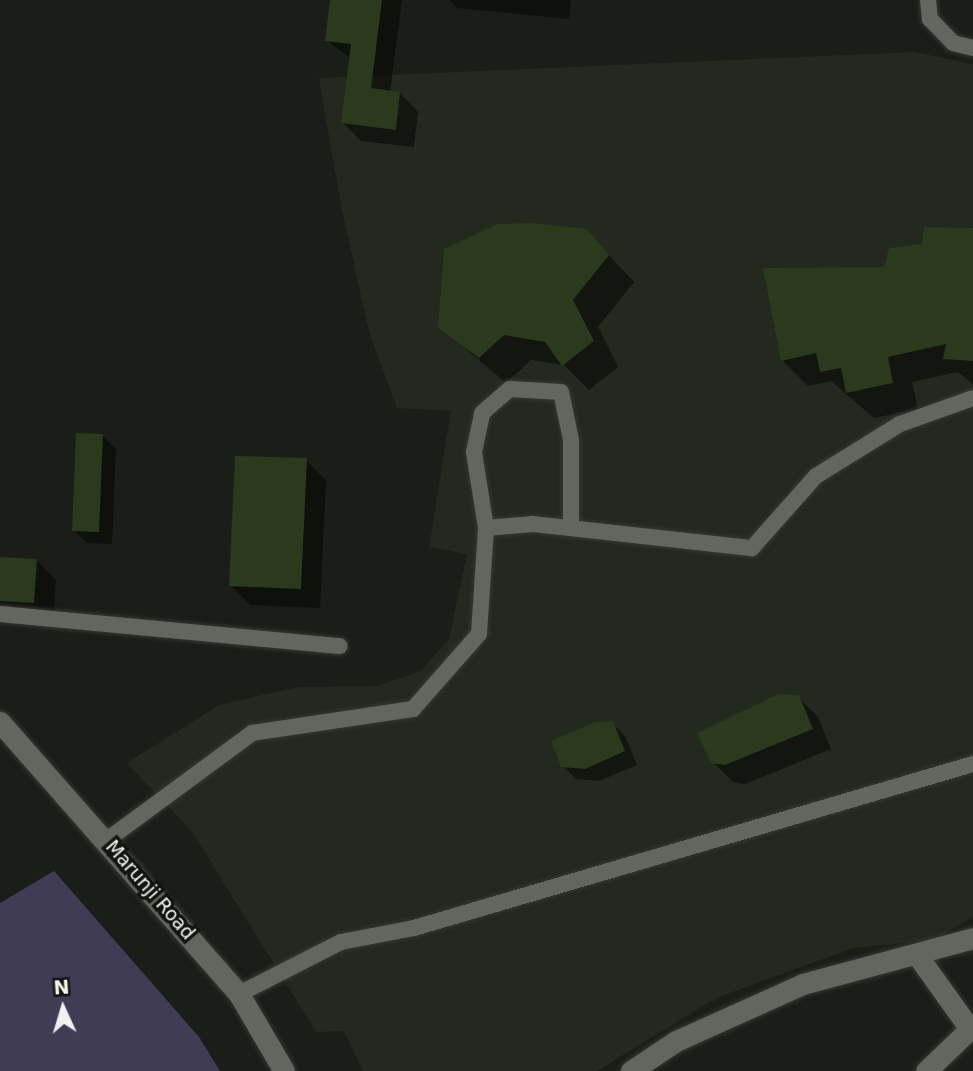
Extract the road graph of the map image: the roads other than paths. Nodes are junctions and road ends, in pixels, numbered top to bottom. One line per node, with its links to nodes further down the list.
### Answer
1 (928, 0): 2 (lane)
2 (973, 48)
3 (973, 398): 5 (lane)
4 (486, 528): 5 (lane); 5 (lane); 10 (lane)
5 (570, 528)
6 (0, 614): 7 (lane)
7 (339, 646)
8 (0, 722): 10 (street, Marunji Road)
9 (973, 764): 13 (lane)
10 (107, 840): 13 (street, Marunji Road)
11 (973, 938): 12 (street)
12 (917, 954): 14 (street); 16 (street)
13 (239, 994): 15 (street, Marunji Road)
14 (971, 1028): 17 (street)
15 (284, 1071)
16 (631, 1071)
17 (926, 1071)

